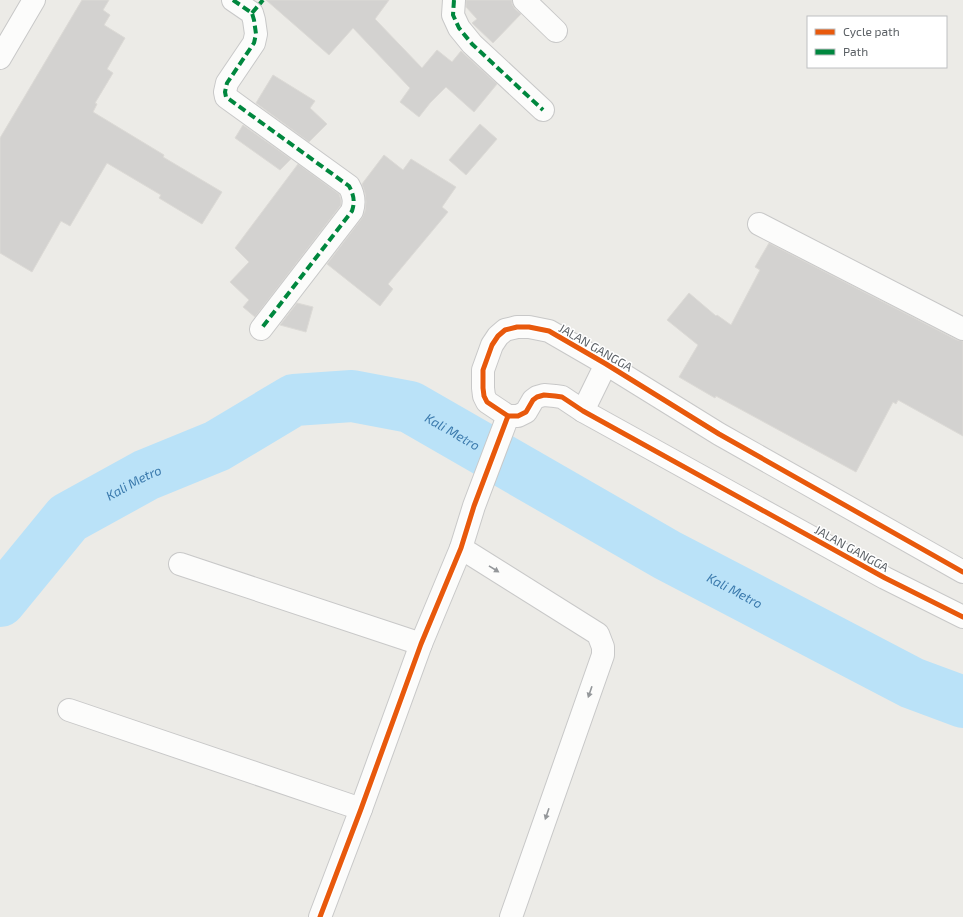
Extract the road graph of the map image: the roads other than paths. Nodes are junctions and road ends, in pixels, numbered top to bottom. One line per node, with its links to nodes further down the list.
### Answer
1 (34, 0): 7 (street)
2 (233, 0): 5 (street)
3 (454, 0): 8 (street)
4 (524, 0): 6 (street)
5 (257, 6): 10 (street)
6 (556, 31)
7 (0, 58)
8 (543, 110)
9 (759, 224): 11 (street)
10 (261, 329)
11 (963, 329)
12 (606, 364): 13 (street); 14 (street, JALAN GANGGA); 17 (street, JALAN GANGGA)
13 (583, 411): 14 (street, JALAN GANGGA); 18 (street, JALAN GANGGA)
14 (505, 424): 15 (street)
15 (461, 548): 19 (street); 23 (street, one-way to 23)
16 (180, 564): 19 (street)
17 (963, 572)
18 (963, 617)
19 (421, 644): 21 (street)
20 (69, 710): 21 (street)
21 (361, 810): 22 (street)
22 (320, 917)
23 (510, 917)

